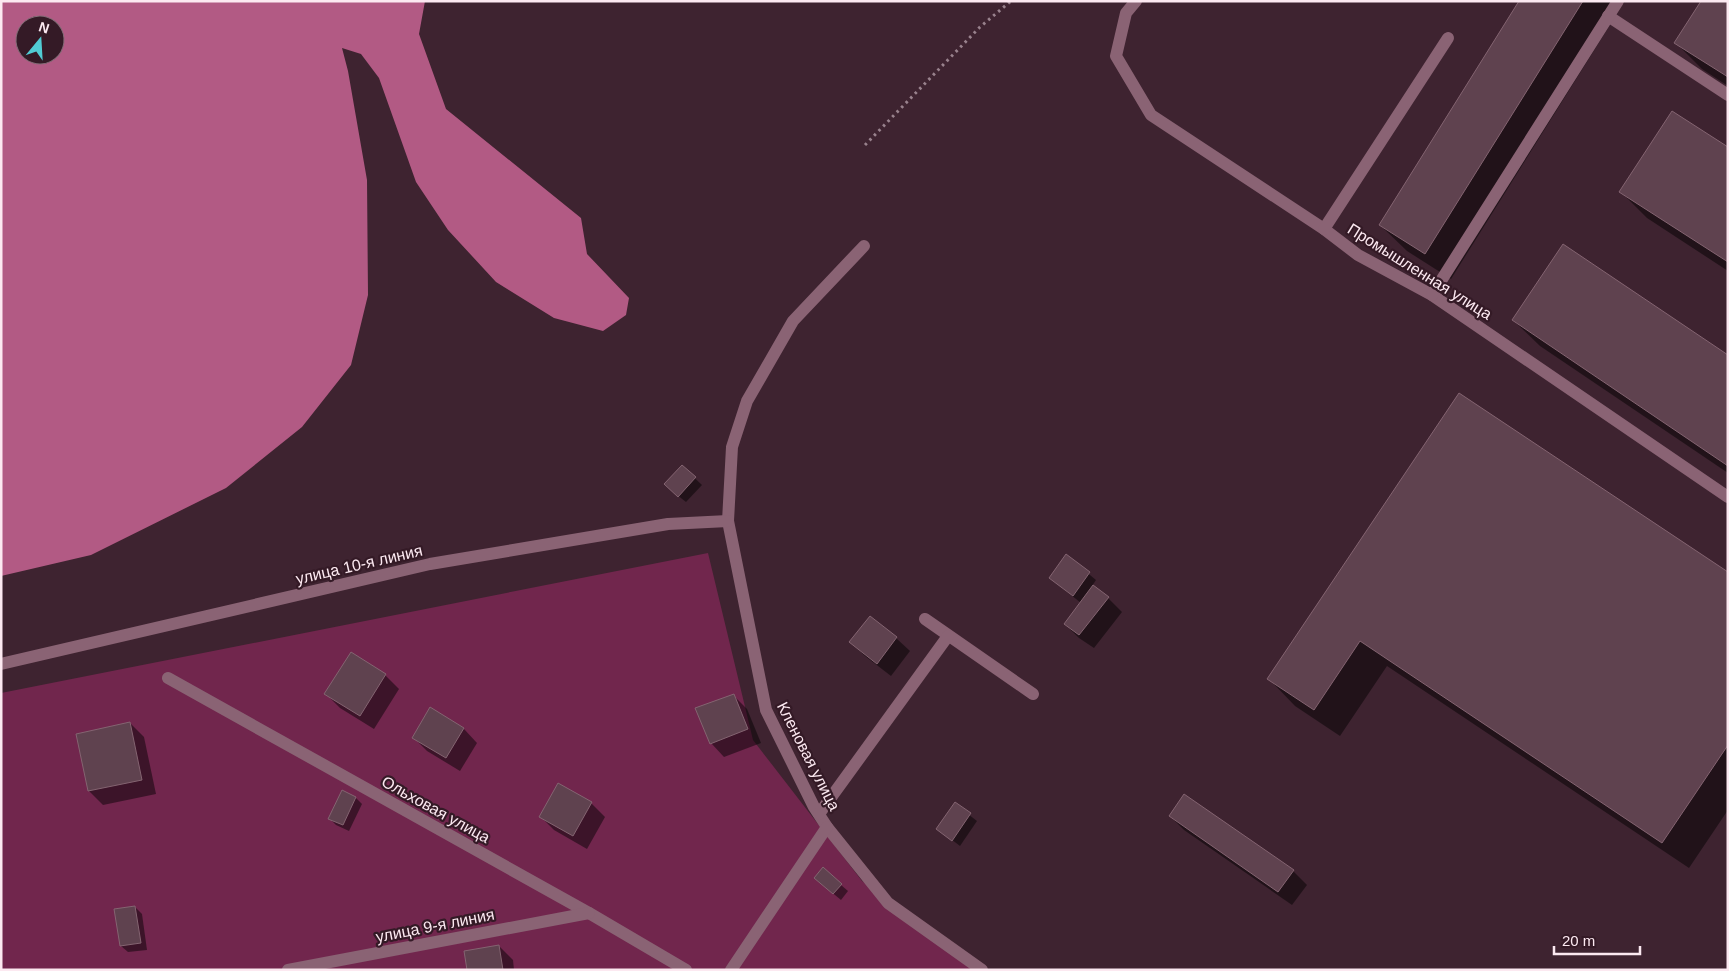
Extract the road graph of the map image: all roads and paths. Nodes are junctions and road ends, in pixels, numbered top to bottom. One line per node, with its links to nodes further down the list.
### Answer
1 (1011, 1): 7 (path)
2 (1136, 1): 8 (street, Промышленная улица)
3 (1618, 1): 4 (street)
4 (1608, 16): 6 (street); 10 (street)
5 (1448, 38): 8 (street)
6 (1728, 95)
7 (865, 145)
8 (1324, 228): 10 (street, Промышленная улица)
9 (864, 246): 12 (street, Кленовая улица)
10 (1432, 295): 11 (street, Промышленная улица)
11 (1728, 497)
12 (728, 521): 15 (street, улица 10-я линия); 18 (street, Кленовая улица)
13 (925, 619): 14 (street)
14 (948, 636): 17 (street); 18 (street)
15 (1, 664)
16 (168, 678): 20 (street, Ольховая улица)
17 (1033, 694)
18 (819, 814): 19 (street, Кленовая улица)
19 (828, 827): 23 (street); 24 (street, Кленовая улица)
20 (589, 913): 21 (street, улица 9-я линия); 22 (street, Ольховая улица)
21 (288, 970)
22 (686, 970)
23 (731, 970)
24 (982, 970)

